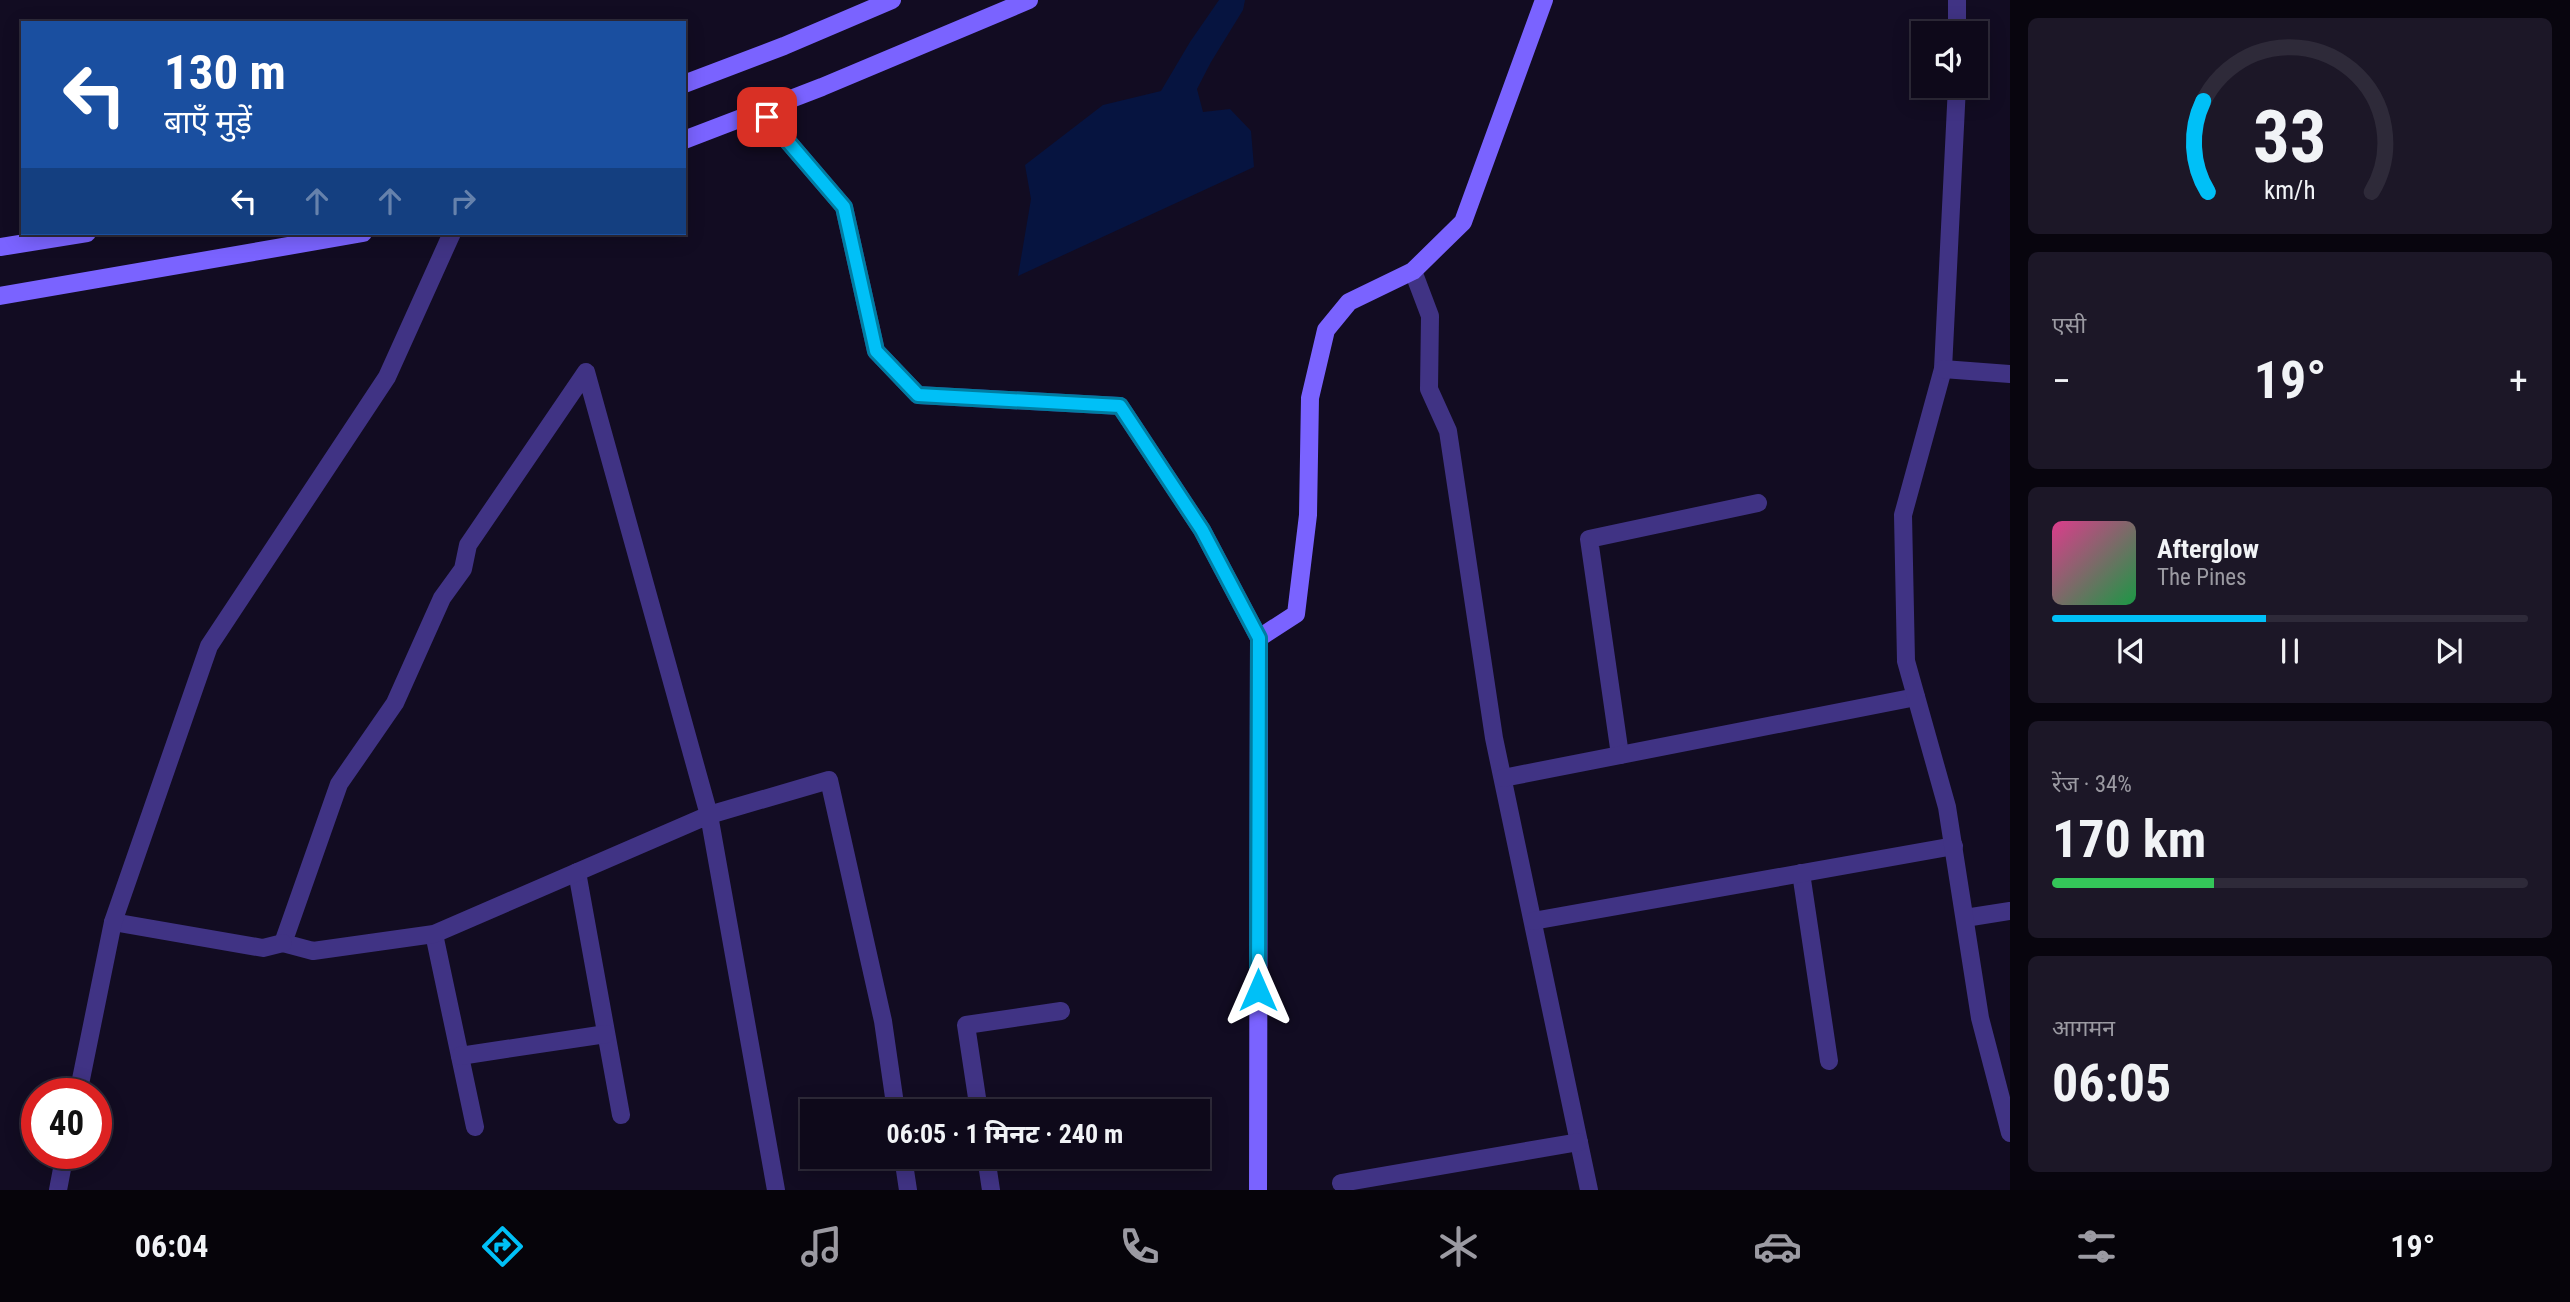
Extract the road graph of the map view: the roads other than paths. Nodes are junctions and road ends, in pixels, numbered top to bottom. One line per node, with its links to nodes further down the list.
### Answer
1 (892, 0): 6 (main road)
2 (1029, 0): 8 (main road)
3 (1544, 0): 14 (main road)
4 (1957, 0): 5 (street)
5 (1957, 21)
6 (686, 83)
7 (1956, 98): 16 (street)
8 (686, 141)
9 (686, 141): 19 (street)
10 (75, 235): 13 (main road)
11 (351, 235): 15 (main road)
12 (451, 235): 30 (street)
13 (0, 247)
14 (1413, 271): 19 (main road); 22 (street)
15 (0, 296)
16 (1943, 369): 17 (street); 20 (street)
17 (2010, 374)
18 (1758, 503): 21 (street)
19 (1259, 638): 52 (main road)
20 (1916, 697): 21 (street); 24 (street)
21 (1620, 755): 22 (street)
22 (1503, 778): 29 (street)
23 (709, 815): 25 (street); 32 (street); 38 (street); 49 (street)
24 (1954, 846): 26 (street); 28 (street)
25 (577, 872): 31 (street); 34 (street)
26 (1801, 873): 29 (street); 36 (street)
27 (2010, 911): 28 (street)
28 (1965, 918): 42 (street)
29 (1533, 921): 43 (street)
30 (113, 922): 32 (street); 37 (street)
31 (434, 934): 32 (street); 35 (street)
32 (283, 943)
33 (1061, 1011): 39 (street)
34 (606, 1034): 35 (street); 40 (street)
35 (460, 1056): 41 (street)
36 (1829, 1061)
37 (81, 1078)
38 (894, 1099)
39 (977, 1099)
40 (621, 1115)
41 (475, 1126)
42 (2010, 1133)
43 (1579, 1142): 47 (street); 53 (street)
44 (62, 1169): 48 (street)
45 (905, 1169): 50 (street)
46 (988, 1169): 51 (street)
47 (1341, 1182)
48 (58, 1190)
49 (776, 1190)
50 (908, 1190)
51 (991, 1190)
52 (1258, 1190)
53 (1589, 1190)

